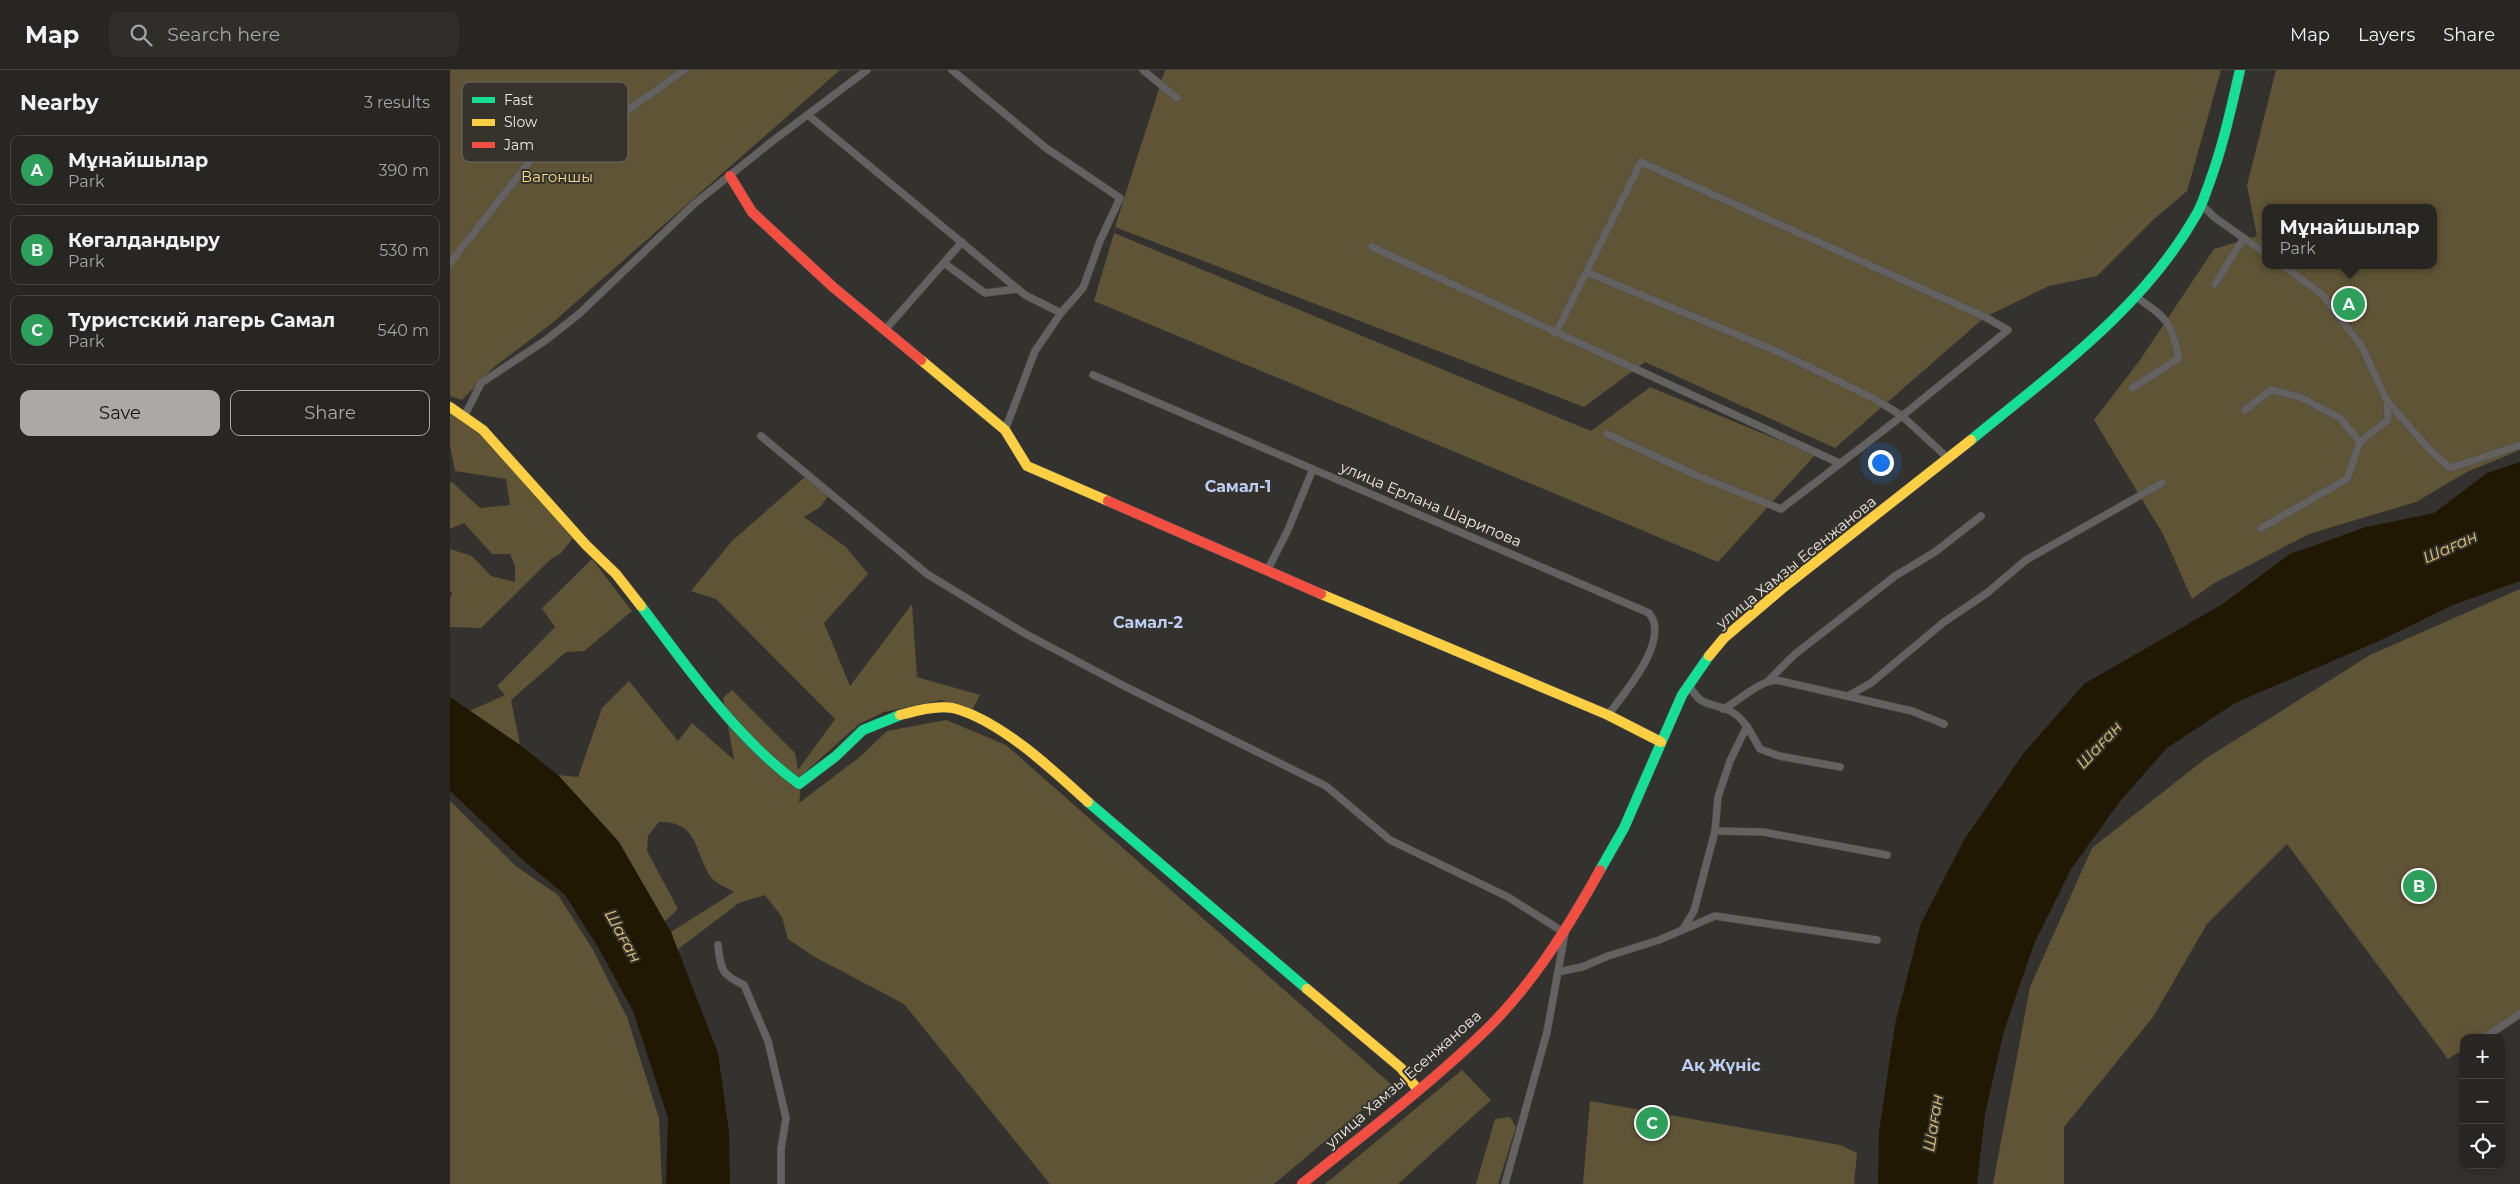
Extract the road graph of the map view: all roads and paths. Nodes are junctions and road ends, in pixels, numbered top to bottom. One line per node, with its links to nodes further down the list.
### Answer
1 (684, 70): 7 (street)
2 (867, 70): 8 (street)
3 (952, 70): 23 (street)
4 (1143, 70): 6 (street)
5 (2240, 70): 11 (street, улица Хамзы Есенжанова)
6 (1177, 98)
7 (628, 110)
8 (808, 115): 10 (street); 13 (street)
9 (529, 162): 16 (street)
10 (730, 176): 24 (street); 31 (street)
11 (2201, 204): 12 (street); 22 (street, улица Хамзы Есенжанова)
12 (2244, 238): 15 (street); 20 (street)
13 (962, 242): 17 (street); 21 (street)
14 (1372, 247): 25 (street)
15 (2262, 251)
16 (450, 263)
17 (944, 263): 21 (street); 24 (street)
18 (2288, 269): 28 (street)
19 (1586, 272): 25 (street); 32 (street); 32 (street)
20 (2215, 284)
21 (1018, 289): 23 (street)
22 (2135, 296): 27 (street); 38 (street, улица Хамзы Есенжанова)
23 (1061, 312): 33 (street)
24 (885, 330): 33 (street)
25 (1556, 334): 39 (street)
26 (1093, 375): 40 (street, улица Ерлана Шарипова)
27 (2132, 388)
28 (2387, 401): 36 (street); 37 (street)
29 (450, 407): 31 (street)
30 (2245, 410): 36 (street)
31 (465, 415): 63 (street)
32 (1902, 416): 38 (street); 39 (street)
33 (1006, 430): 44 (street)
34 (1607, 434): 39 (street)
35 (761, 436): 57 (street)
36 (2360, 442): 43 (street)
37 (2520, 444)
38 (1949, 459): 46 (street, улица Хамзы Есенжанова)
39 (1839, 463)
40 (1313, 469): 44 (street); 49 (street, улица Ерлана Шарипова)
41 (2162, 482): 47 (street)
42 (1981, 516): 45 (street)
43 (2261, 528)
44 (1267, 571): 49 (street)
45 (1769, 680): 47 (street); 48 (street)
46 (1689, 683): 48 (street); 52 (street, улица Хамзы Есенжанова)
47 (1848, 696): 50 (street)
48 (1723, 709): 51 (street)
49 (1608, 715): 52 (street)
50 (1944, 724)
51 (1747, 726): 53 (street); 54 (street)
52 (1661, 742): 57 (street, улица Хамзы Есенжанова)
53 (1840, 768)
54 (1715, 831): 55 (street); 56 (street)
55 (1887, 855)
56 (1683, 929): 58 (street); 60 (street)
57 (1565, 933): 60 (street); 63 (street, улица Хамзы Есенжанова)
58 (1877, 940)
59 (718, 945): 64 (street)
60 (1558, 972): 66 (street)
61 (2520, 1014): 62 (street)
62 (2490, 1034)
63 (1418, 1090): 65 (street, улица Хамзы Есенжанова)
64 (781, 1184)
65 (1302, 1184)
66 (1505, 1184)

